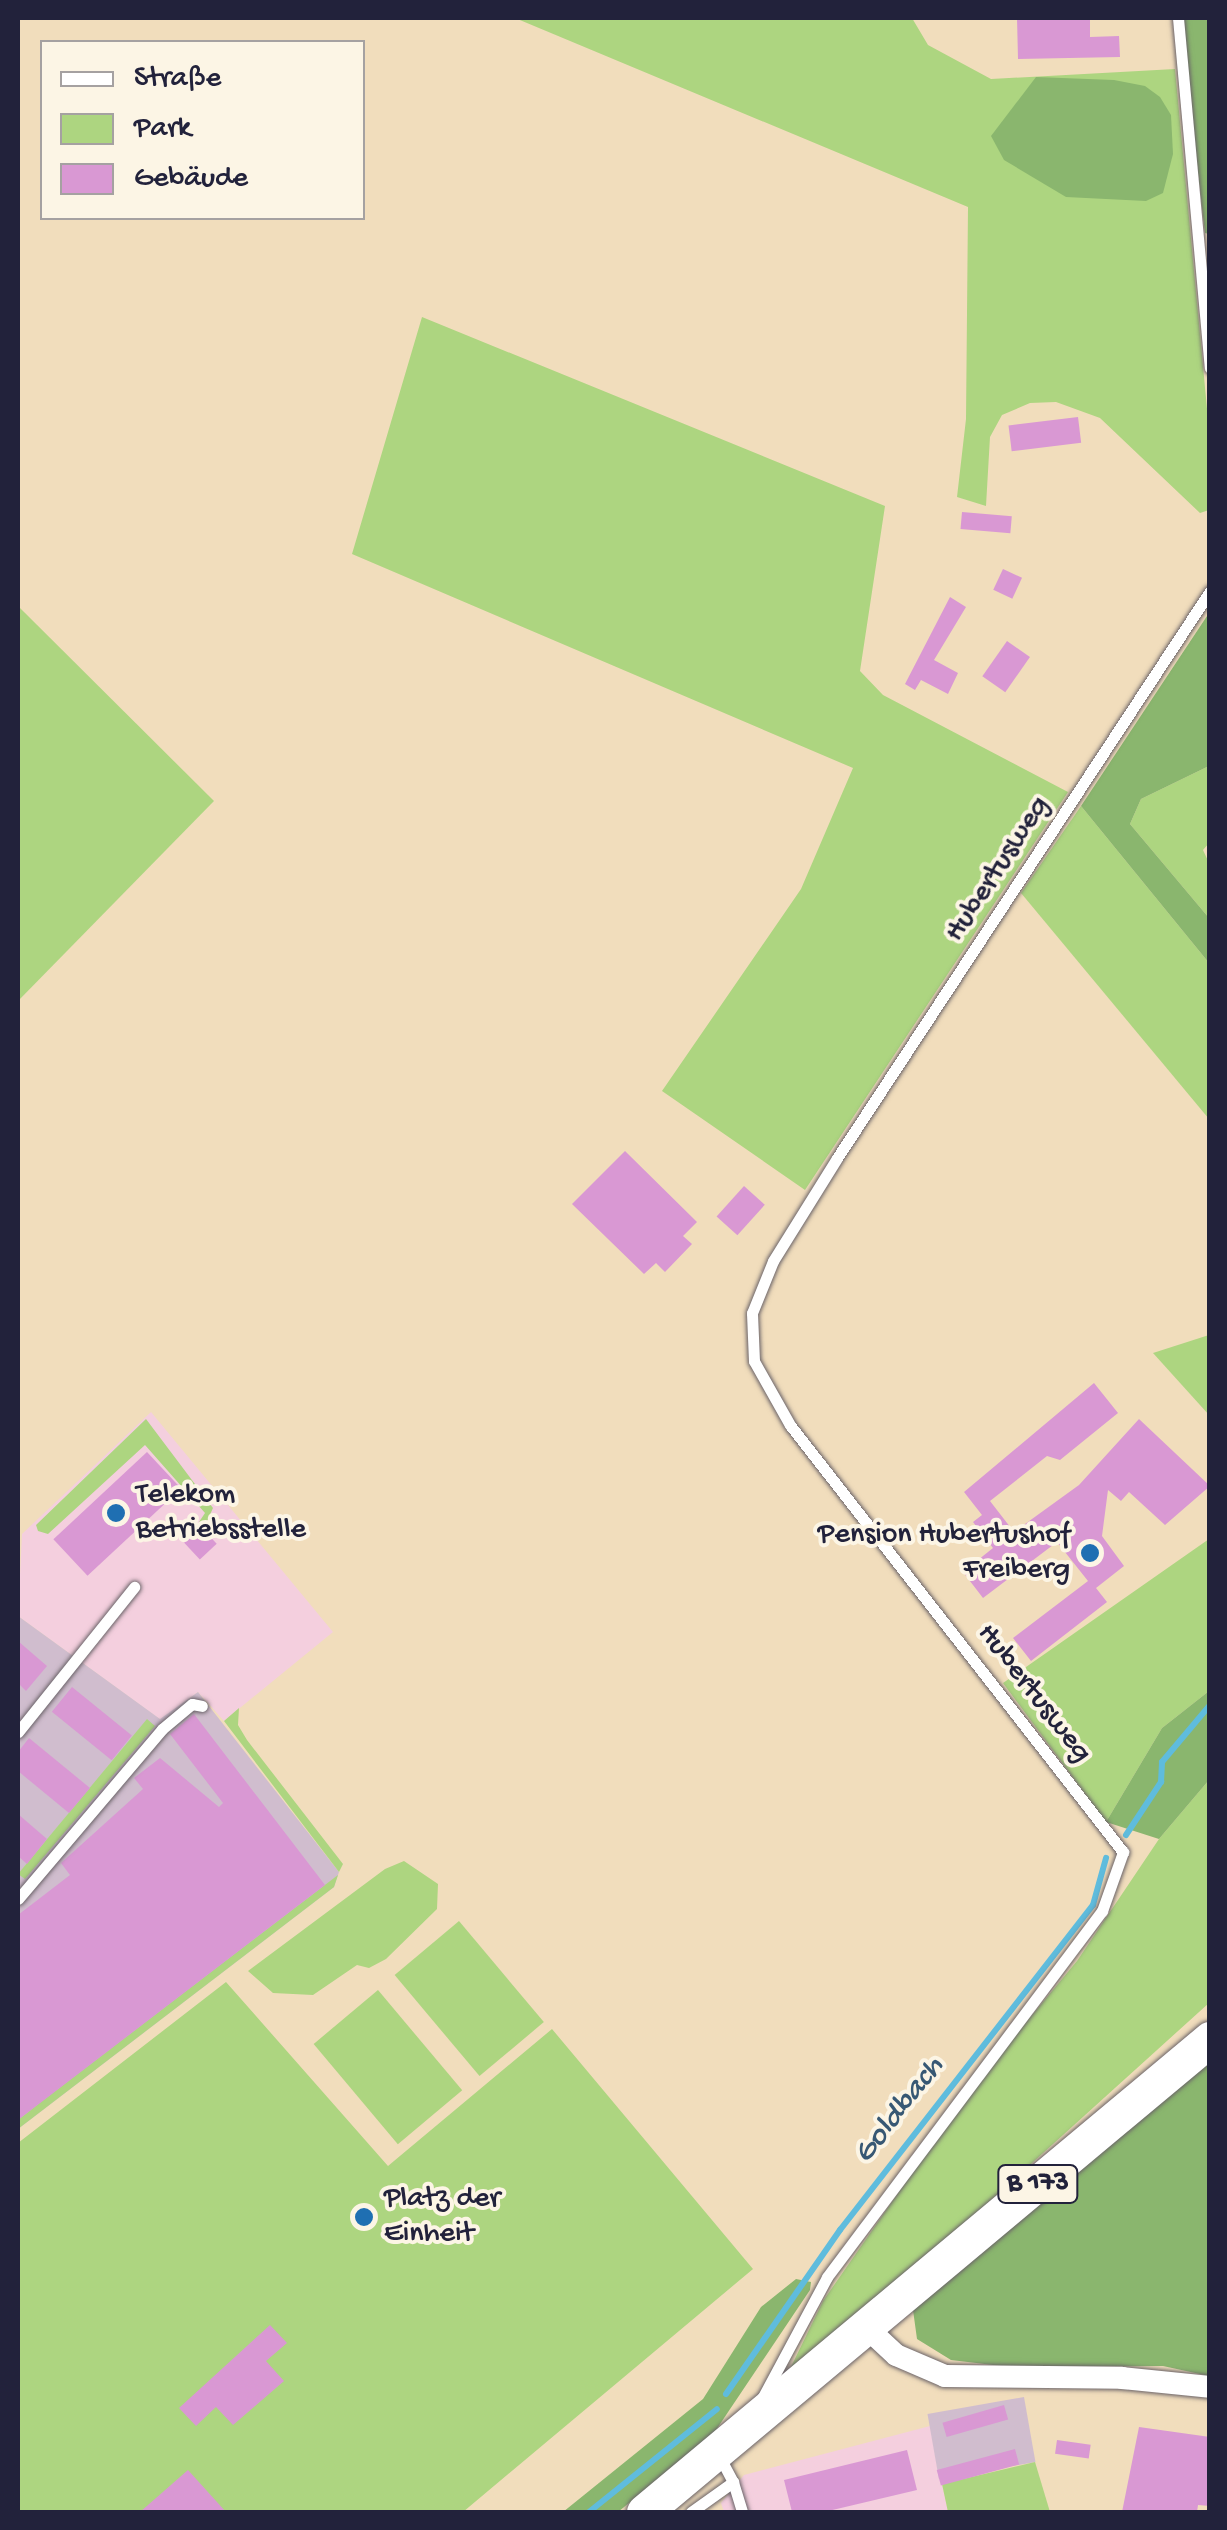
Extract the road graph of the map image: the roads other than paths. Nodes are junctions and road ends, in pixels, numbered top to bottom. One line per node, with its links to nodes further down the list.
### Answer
1 (1178, 18): 2 (lane)
2 (1210, 368)
3 (1210, 591): 11 (lane, Hubertusweg)
4 (134, 1587): 6 (lane)
5 (202, 1706): 7 (lane)
6 (18, 1732)
7 (18, 1899)
8 (1210, 2039): 9 (main road, B 173)
9 (867, 2328): 10 (street); 11 (main road, B 173)
10 (1210, 2387)
11 (758, 2416): 12 (main road, B 173)
12 (725, 2467): 13 (main road, B 173); 14 (lane); 15 (lane)
13 (644, 2512)
14 (691, 2512)
15 (742, 2512)

